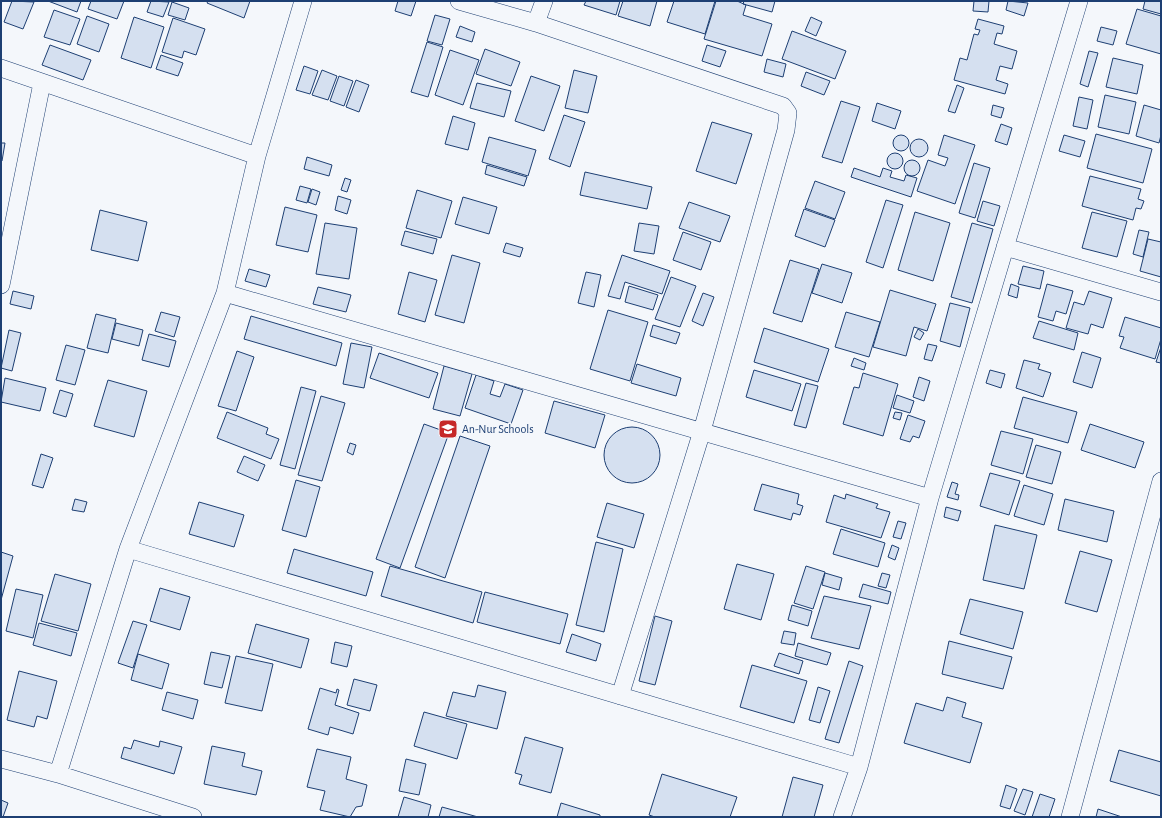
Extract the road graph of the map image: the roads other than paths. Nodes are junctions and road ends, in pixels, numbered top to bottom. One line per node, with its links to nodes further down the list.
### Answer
1 (303, 1): 8 (street)
2 (459, 1): 5 (street)
3 (544, 1): 5 (street)
4 (1079, 1): 9 (street)
5 (536, 23): 13 (street)
6 (1, 68): 7 (street)
7 (42, 83): 8 (street); 10 (street)
8 (257, 156): 12 (street)
9 (1005, 247): 11 (street); 15 (street)
10 (1, 285)
11 (1161, 292)
12 (225, 293): 13 (street); 16 (street)
13 (702, 430): 15 (street); 17 (street)
14 (1161, 481): 23 (street)
15 (930, 498): 19 (street)
16 (128, 549): 17 (street); 20 (street)
17 (620, 696): 19 (street)
18 (1, 759): 20 (street)
19 (859, 767): 22 (street)
20 (58, 774): 21 (street)
21 (192, 817)
22 (842, 817)
23 (1070, 817)

